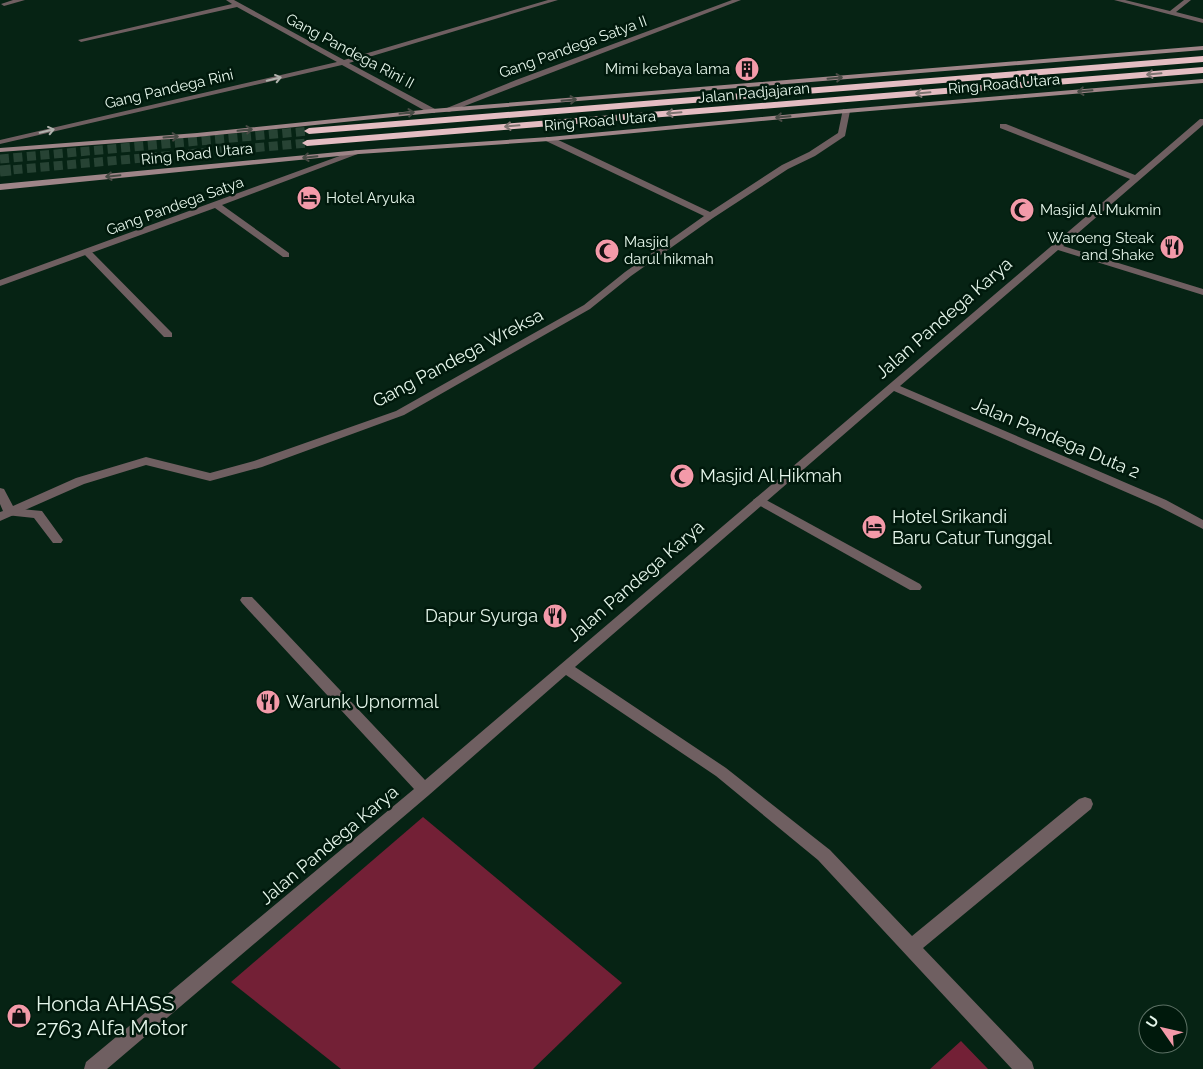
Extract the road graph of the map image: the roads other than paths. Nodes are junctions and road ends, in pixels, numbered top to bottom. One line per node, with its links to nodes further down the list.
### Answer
1 (22, 0): 7 (street)
2 (229, 0): 8 (street, Gang Pandega Rini II)
3 (555, 0): 15 (street, Gang Pandega Rini)
4 (738, 0): 19 (street, Gang Pandega Satya II)
5 (1117, 0): 9 (street)
6 (1188, 0): 9 (street)
7 (4, 4)
8 (237, 5): 11 (street); 15 (street, Gang Pandega Rini II)
9 (1171, 13): 10 (street)
10 (1203, 20)
11 (81, 40)
12 (1203, 48): 13 (street, Ring Road Utara)
13 (1069, 59): 16 (highway); 19 (street, Ring Road Utara, one-way to 13)
14 (1203, 59): 16 (highway, Jalan Padjajaran)
15 (345, 62): 20 (street, Gang Pandega Rini II); 26 (street, Gang Pandega Rini, one-way to 15)
16 (1079, 69): 24 (highway, Jalan Padjajaran)
17 (1203, 70): 27 (highway, Jalan Padjajaran, one-way to 27)
18 (1203, 81): 21 (street, Ring Road Utara, one-way to 21)
19 (446, 110): 20 (street, Ring Road Utara)
20 (432, 111): 28 (street, Ring Road Utara, one-way to 20)
21 (846, 111): 25 (street, Ring Road Utara, one-way to 25); 33 (street, Gang Pandega Wreksa)
22 (1203, 121): 30 (street, Jalan Pandega Karya)
23 (1003, 126): 30 (street)
24 (309, 131)
25 (548, 140): 29 (street, Ring Road Utara); 33 (street)
26 (0, 142)
27 (307, 143)
28 (0, 150)
29 (359, 152): 31 (street, Ring Road Utara, one-way to 31); 32 (street, Gang Pandega Satya)
30 (1136, 178): 34 (street, Jalan Pandega Karya)
31 (0, 187)
32 (217, 205): 35 (street, Gang Pandega Satya); 36 (street)
33 (710, 216): 43 (street, Gang Pandega Wreksa)
34 (1056, 247): 38 (street); 40 (street, Jalan Pandega Karya)
35 (88, 252): 37 (street, Gang Pandega Satya); 39 (street)
36 (286, 254)
37 (0, 283)
38 (1203, 292)
39 (168, 334)
40 (892, 387): 42 (street, Jalan Pandega Karya); 44 (street, Jalan Pandega Duta 2)
41 (0, 492): 43 (street)
42 (760, 500): 46 (street); 48 (street, Jalan Pandega Karya)
43 (5, 514): 45 (street)
44 (1203, 525)
45 (57, 540)
46 (915, 587)
47 (247, 600): 49 (street)
48 (565, 667): 49 (street, Jalan Pandega Karya); 51 (street)
49 (424, 790): 52 (street, Jalan Pandega Karya)
50 (1085, 804): 51 (street)
51 (912, 947): 53 (street)
52 (93, 1069)
53 (1026, 1069)

